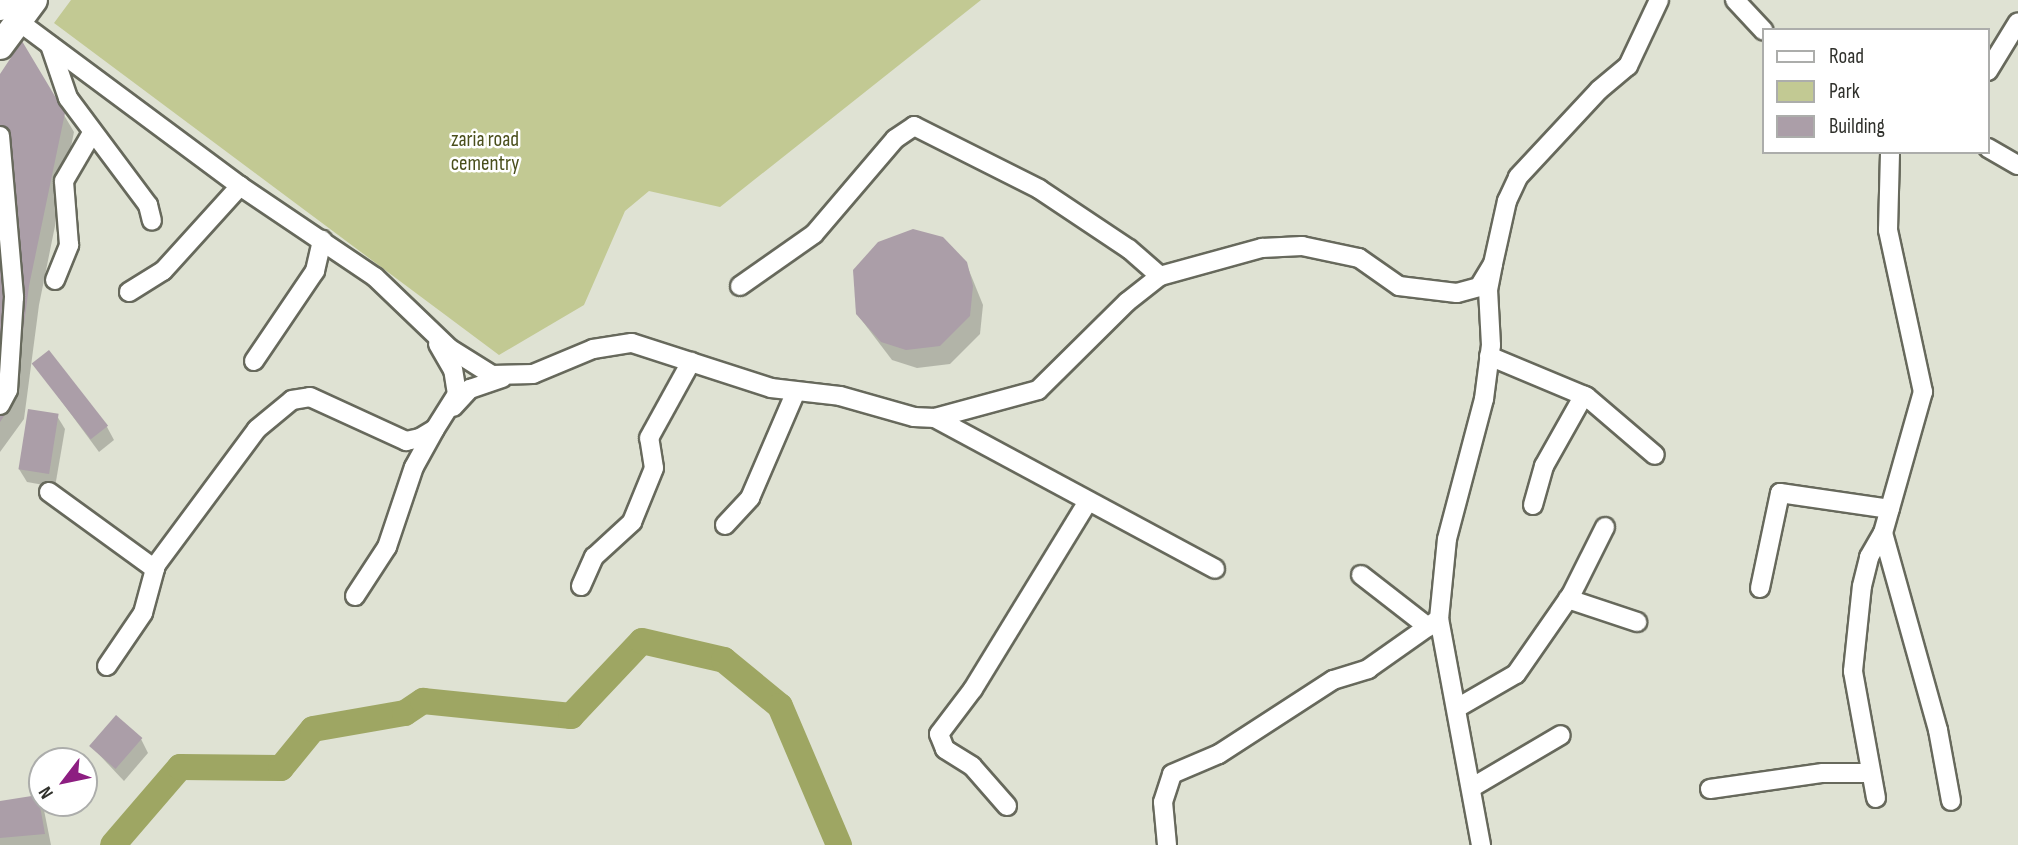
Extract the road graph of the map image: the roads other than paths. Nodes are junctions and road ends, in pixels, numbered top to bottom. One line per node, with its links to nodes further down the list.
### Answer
1 (34, 0): 4 (highway)
2 (1658, 0): 18 (street)
3 (1735, 0): 6 (street)
4 (8, 10): 7 (street); 8 (highway)
5 (2018, 22): 9 (street)
6 (1762, 29)
7 (50, 45): 10 (street); 15 (street)
8 (0, 46)
9 (1990, 68)
10 (92, 133): 16 (street); 20 (street)
11 (0, 135): 21 (street)
12 (1990, 149): 14 (street)
13 (1890, 154): 39 (street)
14 (2018, 165)
15 (240, 186): 17 (street); 23 (street)
16 (152, 221)
17 (322, 240): 24 (street); 26 (street)
18 (1493, 264): 19 (street); 25 (street)
19 (1160, 276): 22 (street); 33 (street)
20 (55, 280)
21 (6, 286): 31 (street)
22 (740, 286)
23 (129, 292)
24 (429, 330): 28 (street); 32 (street)
25 (1489, 356): 30 (street); 51 (street)
26 (254, 361)
27 (691, 362): 28 (street); 29 (street); 46 (street)
28 (516, 377): 32 (street)
29 (796, 391): 33 (street); 40 (street)
30 (1584, 396): 35 (street); 38 (street)
31 (0, 405)
32 (451, 409): 34 (street)
33 (935, 418): 37 (street)
34 (435, 429): 43 (street); 48 (street)
35 (1655, 455)
36 (49, 492): 43 (street)
37 (1088, 502): 44 (street); 60 (street)
38 (1533, 505)
39 (1890, 509): 42 (street); 47 (street)
40 (725, 525)
41 (1605, 527): 49 (street)
42 (1883, 533): 55 (street); 59 (street)
43 (155, 569): 52 (street)
44 (1215, 569)
45 (1361, 575): 51 (street)
46 (581, 586)
47 (1759, 588)
48 (355, 596)
49 (1568, 599): 50 (street); 53 (street)
50 (1637, 622)
51 (1433, 623): 53 (street); 61 (street)
52 (107, 666)
53 (1457, 708): 56 (street)
54 (1561, 735): 56 (street)
55 (1871, 773): 57 (street); 58 (street)
56 (1471, 788): 62 (street)
57 (1710, 789)
58 (1875, 798)
59 (1951, 801)
60 (1007, 806)
61 (1167, 845)
62 (1481, 845)

